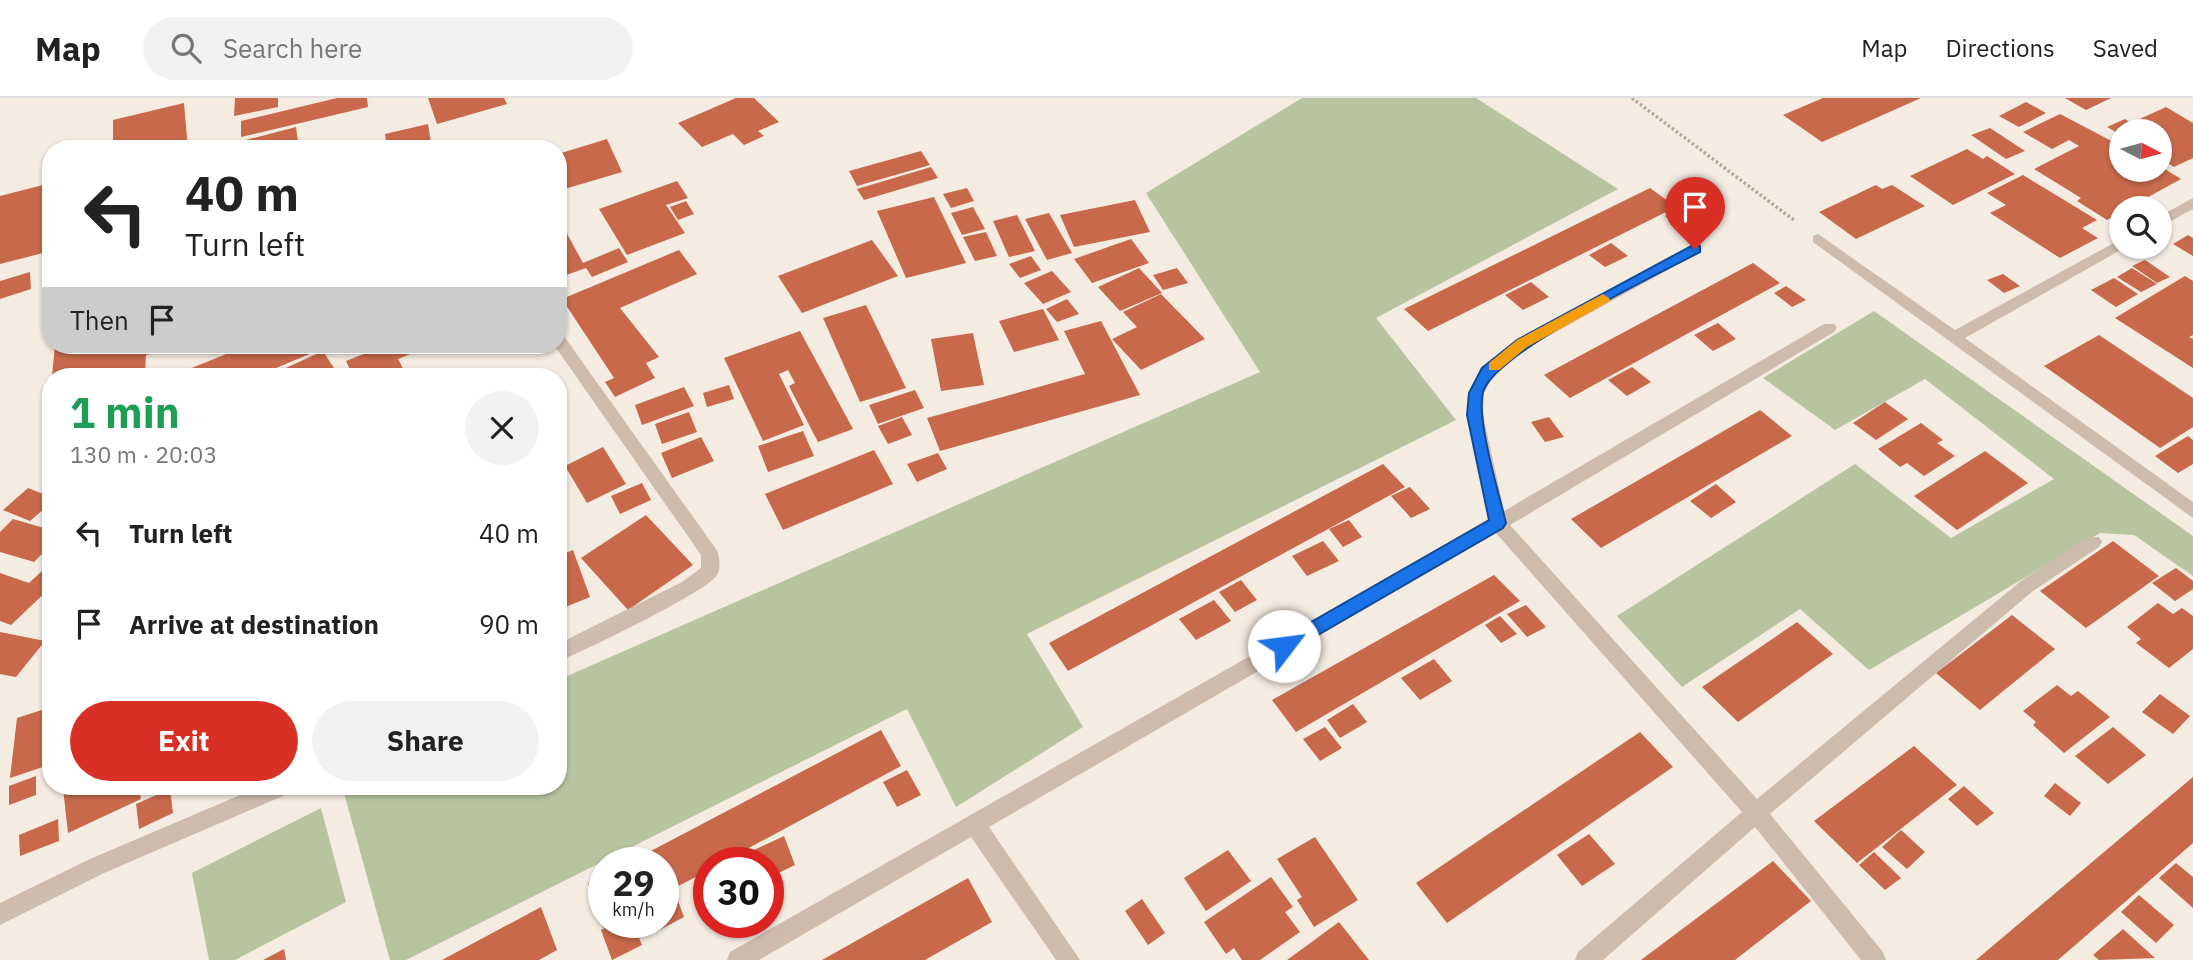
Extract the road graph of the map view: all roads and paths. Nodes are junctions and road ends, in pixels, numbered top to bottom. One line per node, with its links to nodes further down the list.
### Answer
1 (1632, 98): 4 (path)
2 (2193, 203): 3 (street)
3 (2172, 215)
4 (1818, 239): 8 (street)
5 (1695, 249): 11 (street)
6 (2109, 250): 8 (street)
7 (1829, 328): 11 (street)
8 (1953, 338): 10 (street)
9 (567, 352): 13 (street)
10 (2193, 511)
11 (1498, 523): 15 (street); 16 (street)
12 (2093, 542): 15 (street)
13 (567, 648)
14 (262, 795): 17 (street)
15 (1756, 813): 20 (street); 21 (street)
16 (974, 824): 18 (street); 19 (street)
17 (0, 914)
18 (738, 960)
19 (1069, 960)
20 (1586, 960)
21 (1875, 960)

